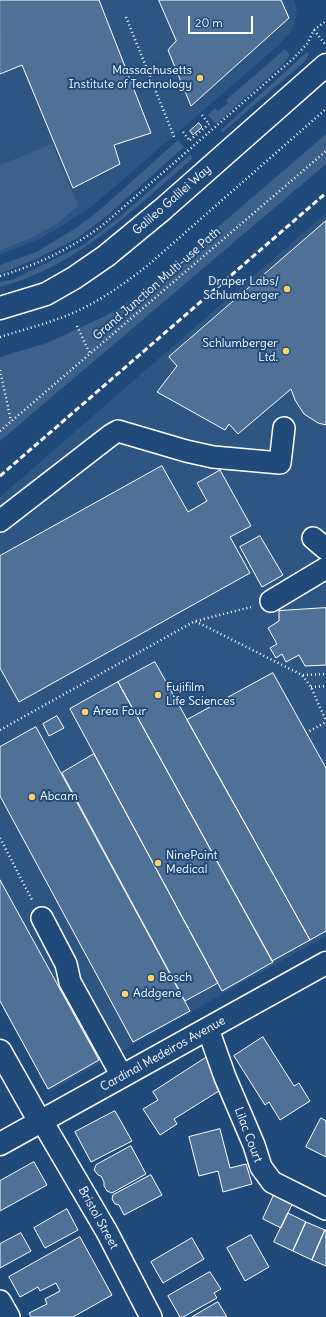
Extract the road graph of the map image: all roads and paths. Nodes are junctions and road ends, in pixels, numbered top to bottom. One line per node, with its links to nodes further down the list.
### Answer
1 (126, 17): 9 (path)
2 (326, 21): 3 (path)
3 (314, 30): 4 (path); 11 (path)
4 (326, 45)
5 (326, 65): 12 (main road, Galileo Galilei Way)
6 (326, 109): 14 (path)
7 (202, 115): 8 (path)
8 (183, 132)
9 (175, 139)
10 (326, 151): 15 (path, Grand Junction Multi-use Path)
11 (0, 276)
12 (0, 308)
13 (77, 326): 15 (path)
14 (0, 337)
15 (90, 354): 17 (path, Grand Junction Multi-use Path)
16 (0, 370): 17 (path)
17 (11, 421): 19 (path, Grand Junction Multi-use Path)
18 (284, 428): 20 (street)
19 (0, 431)
20 (0, 521)
21 (326, 568): 22 (street)
22 (271, 601): 23 (path)
23 (195, 621): 25 (path); 29 (path)
24 (326, 674): 25 (path)
25 (302, 675): 27 (path)
26 (326, 686): 27 (path)
27 (311, 687): 28 (path)
28 (326, 721): 30 (path)
29 (0, 730)
30 (306, 733)
31 (0, 838): 32 (path)
32 (42, 918): 36 (street)
33 (326, 963): 34 (main road, Cardinal Medeiros Avenue)
34 (208, 1028): 36 (main road, Cardinal Medeiros Avenue); 39 (street, Lilac Court)
35 (0, 1051): 37 (main road)
36 (122, 1076): 37 (main road, Cardinal Medeiros Avenue)
37 (41, 1121): 38 (main road, Cardinal Medeiros Avenue); 42 (street, Bristol Street)
38 (0, 1144)
39 (326, 1209)
40 (0, 1301): 41 (street)
41 (9, 1317)
42 (151, 1317)

